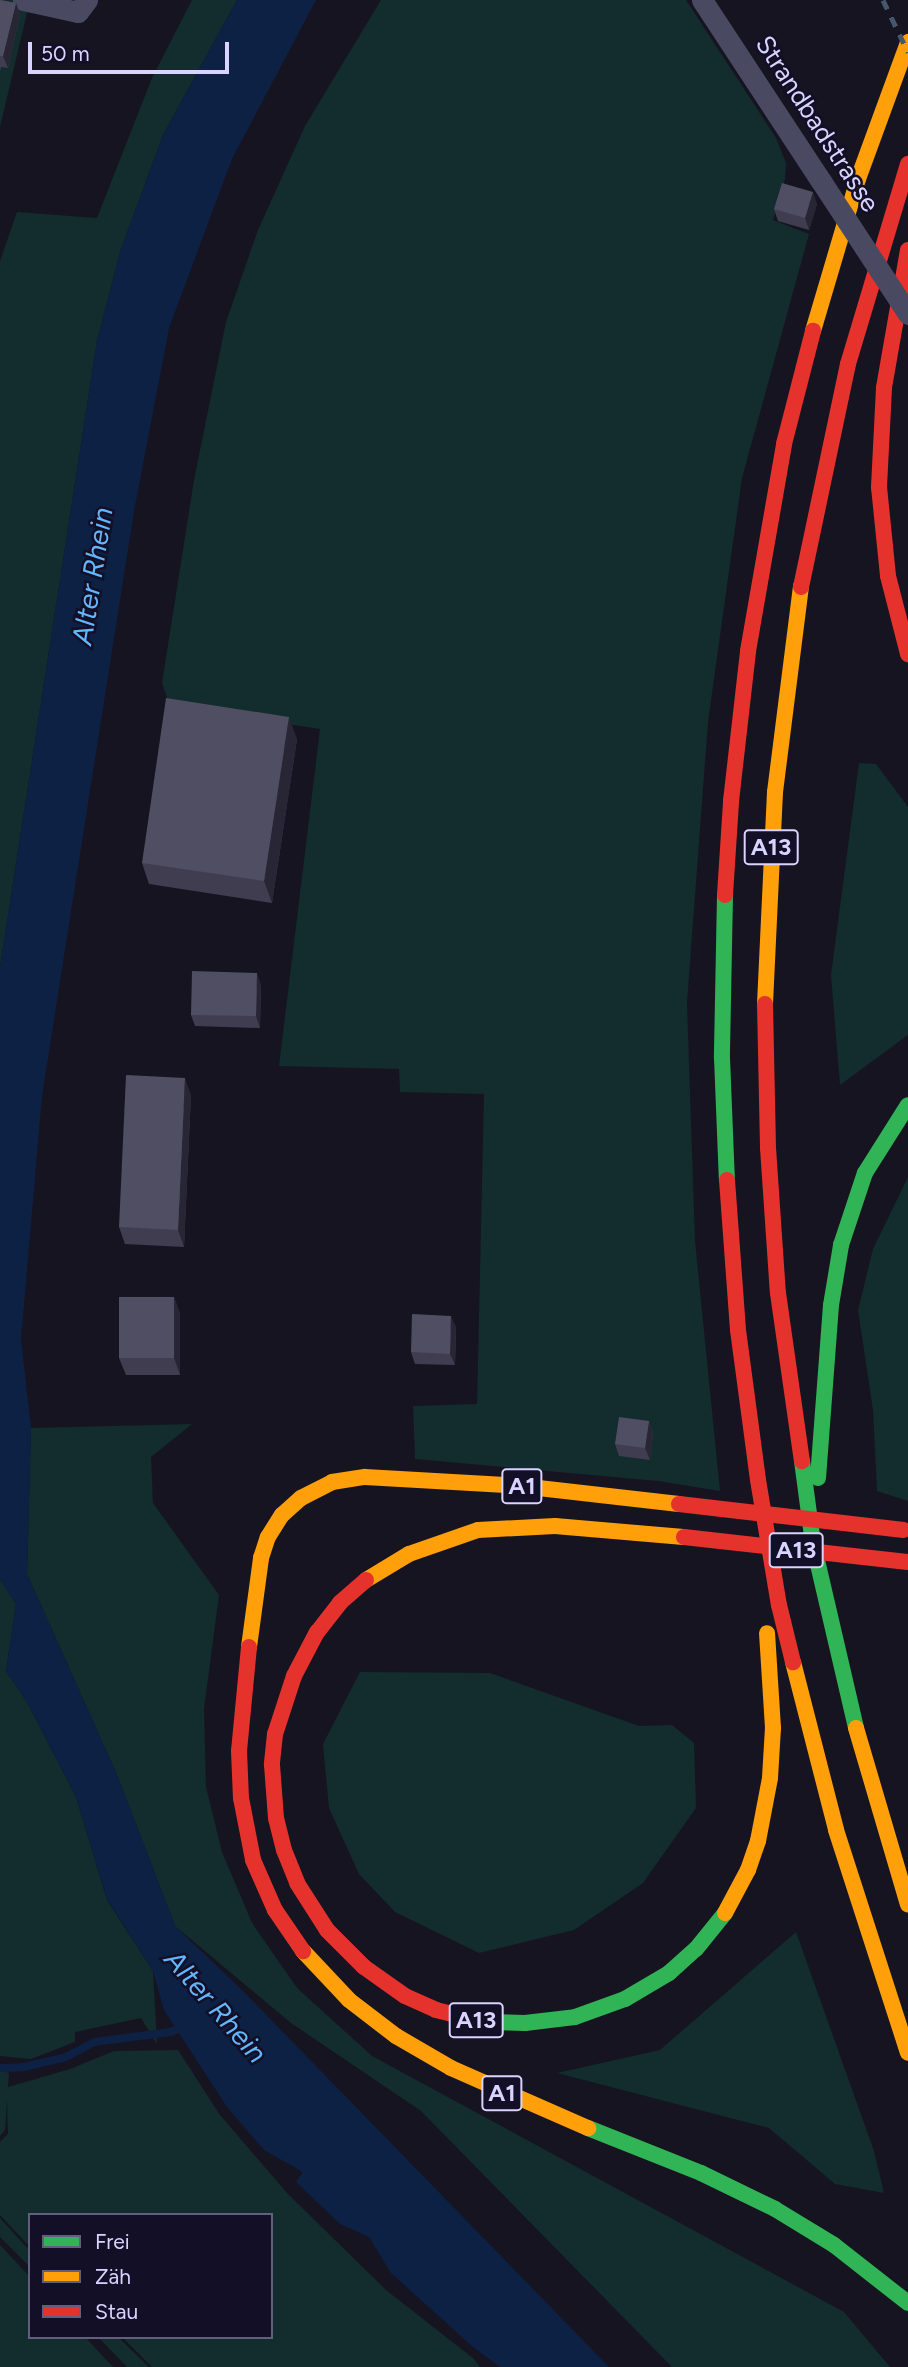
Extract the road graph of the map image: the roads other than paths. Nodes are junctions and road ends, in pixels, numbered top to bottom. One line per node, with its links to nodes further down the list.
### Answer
1 (23, 0): 3 (street)
2 (702, 0): 7 (street, Strandbadstrasse, bridge)
3 (82, 6)
4 (908, 42): 10 (highway, A13)
5 (908, 164): 12 (highway, A13)
6 (908, 250): 8 (highway)
7 (908, 314)
8 (908, 654)
9 (908, 1105): 12 (highway)
10 (758, 1480): 13 (highway, A13, bridge); 15 (highway)
11 (906, 1530): 16 (highway, A1, bridge)
12 (813, 1543): 14 (highway)
13 (908, 1562)
14 (908, 1905)
15 (908, 2053)
16 (908, 2304)

